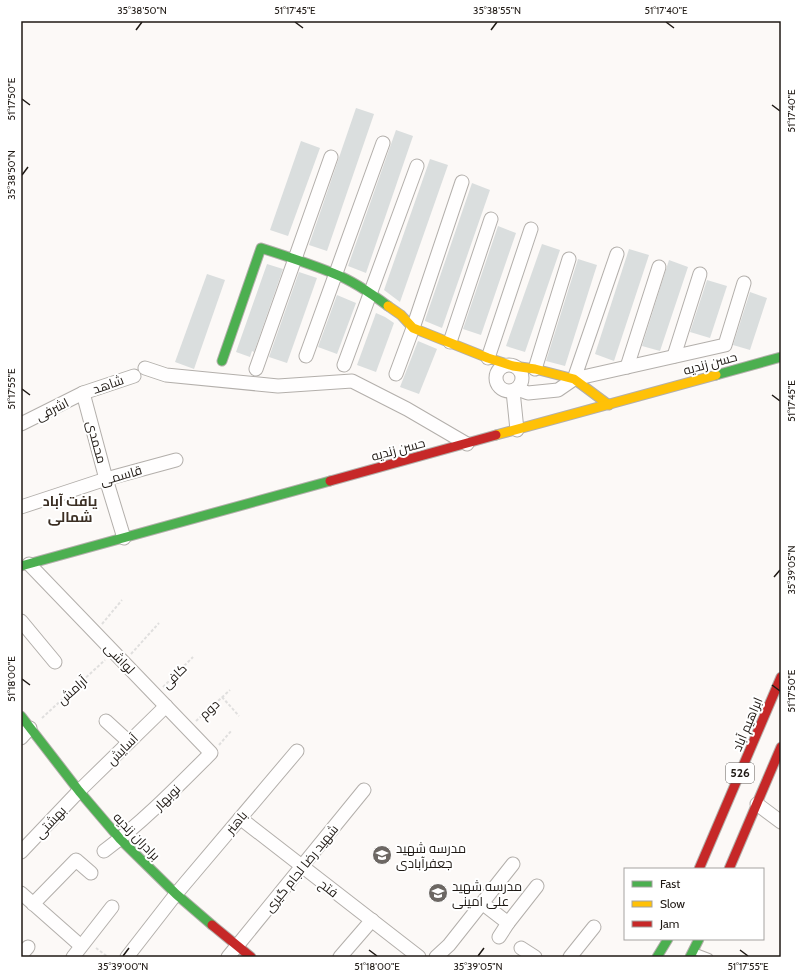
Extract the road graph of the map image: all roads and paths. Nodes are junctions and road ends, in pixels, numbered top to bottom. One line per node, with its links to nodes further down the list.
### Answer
1 (383, 143): 11 (street)
2 (331, 158): 9 (street)
3 (418, 166): 14 (street)
4 (462, 182): 15 (street)
5 (491, 219): 16 (street)
6 (532, 230): 20 (street)
7 (617, 254): 30 (street)
8 (569, 258): 27 (street)
9 (295, 259): 11 (street); 21 (street); 26 (street)
10 (659, 267): 24 (street)
11 (336, 274): 14 (street); 17 (street)
12 (700, 274): 18 (street)
13 (744, 283): 18 (street)
14 (371, 293): 15 (street); 22 (street)
15 (413, 328): 16 (street); 28 (street)
16 (450, 342): 20 (street)
17 (306, 356)
18 (674, 356): 24 (street)
19 (781, 357): 33 (street, حسن زندیه)
20 (488, 358): 23 (street)
21 (222, 361)
22 (344, 365)
23 (513, 366): 27 (street); 31 (street); 31 (street)
24 (627, 367): 30 (street)
25 (145, 368): 36 (street)
26 (256, 369)
27 (535, 369): 30 (street)
28 (396, 374)
29 (134, 376): 32 (street, شاهد)
30 (574, 379): 31 (street); 33 (street)
31 (515, 390): 35 (street)
32 (83, 393): 34 (street, اشرفی); 38 (street, محمدی)
33 (609, 405): 35 (street, حسن زندیه)
34 (21, 424)
35 (516, 430): 36 (street, حسن زندیه)
36 (467, 444): 40 (street, حسن زندیه)
37 (176, 460): 38 (street, قاسمی)
38 (106, 479): 39 (street, قاسمی); 40 (street, محمدی)
39 (21, 507)
40 (124, 538): 41 (street, حسن زندیه)
41 (25, 565): 45 (street, لواشی)
42 (122, 600): 45 (path)
43 (21, 622): 48 (street)
44 (159, 623): 49 (path)
45 (95, 632): 46 (street, لواشی)
46 (114, 652): 49 (street, لواشی); 58 (path, آرامش)
47 (193, 657): 52 (path, کافی)
48 (55, 662)
49 (124, 662): 52 (street, لواشی)
50 (781, 677): 76 (street, ابراهیم آباد / 526)
51 (230, 690): 53 (path, دوم)
52 (155, 695): 54 (street, لواشی)
53 (222, 697): 56 (path); 59 (path, دوم)
54 (166, 706): 59 (street, لواشی); 62 (street, آسایش)
55 (21, 716): 58 (street, برادران زندیه)
56 (240, 716)
57 (106, 721): 62 (street)
58 (30, 728): 61 (street); 67 (street, برادران زندیه)
59 (188, 729): 65 (street, لواشی)
60 (232, 730): 65 (path)
61 (21, 738)
62 (129, 742): 67 (street, آسایش)
63 (781, 747): 68 (street, 526)
64 (297, 750): 69 (street, باهنر)
65 (212, 753): 71 (street, نوبهار)
66 (364, 790): 75 (street, شهید رضا لجام گیری)
67 (79, 791): 71 (street, برادران زندیه); 73 (street, بهشتی)
68 (757, 804): 70 (street); 77 (street, 526)
69 (240, 818): 75 (street, فتح); 81 (street, باهنر)
70 (781, 822)
71 (120, 839): 72 (street); 81 (street, برادران زندیه)
72 (104, 851)
73 (21, 852)
74 (513, 864): 82 (street)
75 (302, 866): 85 (street, فتح); 91 (street, شهید رضا لجام گیری)
76 (699, 868)
77 (729, 868)
78 (91, 874): 83 (street)
79 (537, 886): 86 (street)
80 (21, 893): 83 (street)
81 (176, 894): 91 (street, برادران زندیه); 96 (street, باهنر)
82 (482, 903): 86 (street); 101 (street)
83 (33, 904): 92 (street)
84 (112, 907): 92 (street)
85 (372, 920): 99 (street); 100 (street, فتح)
86 (508, 923): 88 (street)
87 (594, 927): 103 (street)
88 (499, 937)
89 (667, 940): 104 (street)
90 (698, 940): 94 (street)
91 (238, 945): 97 (street, شهید رضا لجام گیری); 98 (street, برادران زندیه)
92 (81, 946): 95 (street)
93 (521, 948): 102 (street)
94 (692, 954): 105 (lane)
95 (73, 957)
96 (127, 957)
97 (228, 957)
98 (251, 957)
99 (340, 957)
100 (419, 957)
101 (436, 957)
102 (535, 957)
103 (570, 957)
104 (657, 957)
105 (709, 957)

